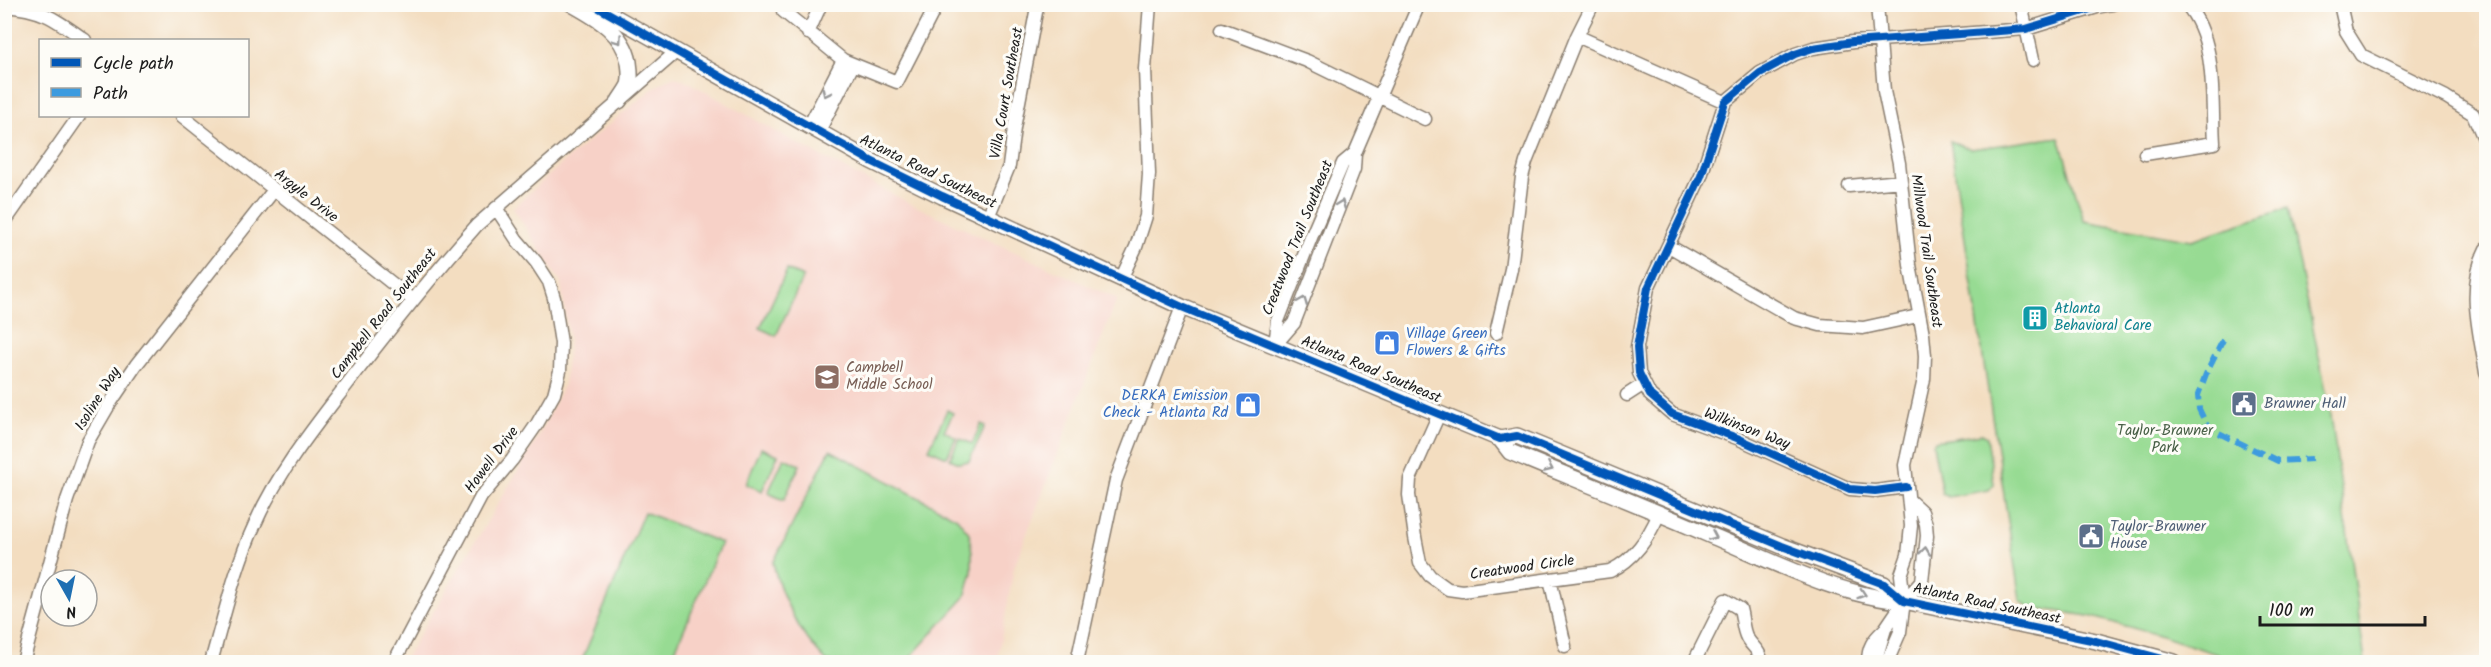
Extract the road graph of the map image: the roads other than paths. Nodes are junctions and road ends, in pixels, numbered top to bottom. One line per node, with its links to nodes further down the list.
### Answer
1 (572, 4): 26 (main road, one-way to 26)
2 (784, 4): 18 (street)
3 (821, 4): 18 (street)
4 (937, 4): 24 (street)
5 (1150, 4): 42 (street)
6 (1419, 4): 25 (street, Creatwood Trail Southeast)
7 (1593, 4): 19 (street)
8 (1877, 4): 21 (street, Millwood Trail Southeast)
9 (2021, 4): 17 (street)
10 (2113, 4): 17 (street)
11 (2186, 4): 33 (street)
12 (2340, 4): 32 (street)
13 (4, 6): 20 (street)
14 (600, 6): 22 (main road, Atlanta Road Southeast)
15 (1037, 7): 38 (street, Villa Court Southeast)
16 (1222, 29): 25 (street)
17 (2026, 29): 21 (street); 23 (street)
18 (808, 33): 24 (street)
19 (1577, 36): 27 (street); 46 (street)
20 (84, 39)
21 (1880, 41): 27 (street); 34 (street, Millwood Trail Southeast)
22 (676, 52): 26 (street, Campbell Road Southeast); 31 (main road, Atlanta Road Southeast)
23 (2033, 60)
24 (848, 62): 31 (street)
25 (1379, 95): 30 (street); 47 (street, Creatwood Trail Southeast)
26 (619, 101): 37 (street, Campbell Road Southeast)
27 (1725, 102): 40 (street, Wilkinson Way)
28 (79, 117): 39 (street)
29 (183, 117): 36 (street, Argyle Drive)
30 (1425, 119)
31 (814, 129): 38 (main road, Atlanta Road Southeast)
32 (2487, 143)
33 (2145, 154)
34 (1901, 181): 35 (street); 45 (street, Millwood Trail Southeast)
35 (1849, 186)
36 (274, 190): 43 (street, Argyle Drive); 60 (street, Isoline Way)
37 (496, 208): 43 (street, Campbell Road Southeast); 62 (street, Howell Drive)
38 (988, 218): 42 (main road, Atlanta Road Southeast)
39 (4, 223)
40 (1669, 246): 45 (street); 49 (street, Wilkinson Way)
41 (2487, 249): 48 (street)
42 (1122, 278): 44 (main road, Atlanta Road Southeast)
43 (413, 300): 61 (street, Campbell Road Southeast)
44 (1182, 307): 47 (main road, Atlanta Road Southeast); 63 (street)
45 (1918, 316): 53 (street, Millwood Trail Southeast)
46 (1497, 333)
47 (1275, 345): 51 (main road, Atlanta Road Southeast)
48 (2487, 373)
49 (1644, 384): 50 (street); 53 (street, Wilkinson Way)
50 (1627, 395)
51 (1439, 414): 52 (main road, Atlanta Road Southeast); 56 (street, Creatwood Circle)
52 (1500, 439): 55 (main road, Atlanta Road Southeast, one-way to 55); 57 (main road, Atlanta Road Southeast)
53 (1906, 487): 54 (street, Millwood Trail Southeast)
54 (1910, 501): 57 (street, Millwood Trail Southeast); 57 (street, Millwood Trail Southeast, one-way to 54)
55 (1659, 514): 56 (street, Creatwood Circle); 57 (main road, Atlanta Road Southeast, one-way to 57)
56 (1551, 579): 59 (street)
57 (1904, 601): 58 (street); 68 (street); 69 (main road, Atlanta Road Southeast)
58 (1885, 629): 66 (street); 67 (street)
59 (1565, 646)
60 (23, 663)
61 (211, 663)
62 (394, 663)
63 (1077, 663)
64 (1694, 663): 65 (street)
65 (1761, 663)
66 (1868, 663)
67 (1875, 663)
68 (1887, 663)
69 (2174, 663)

